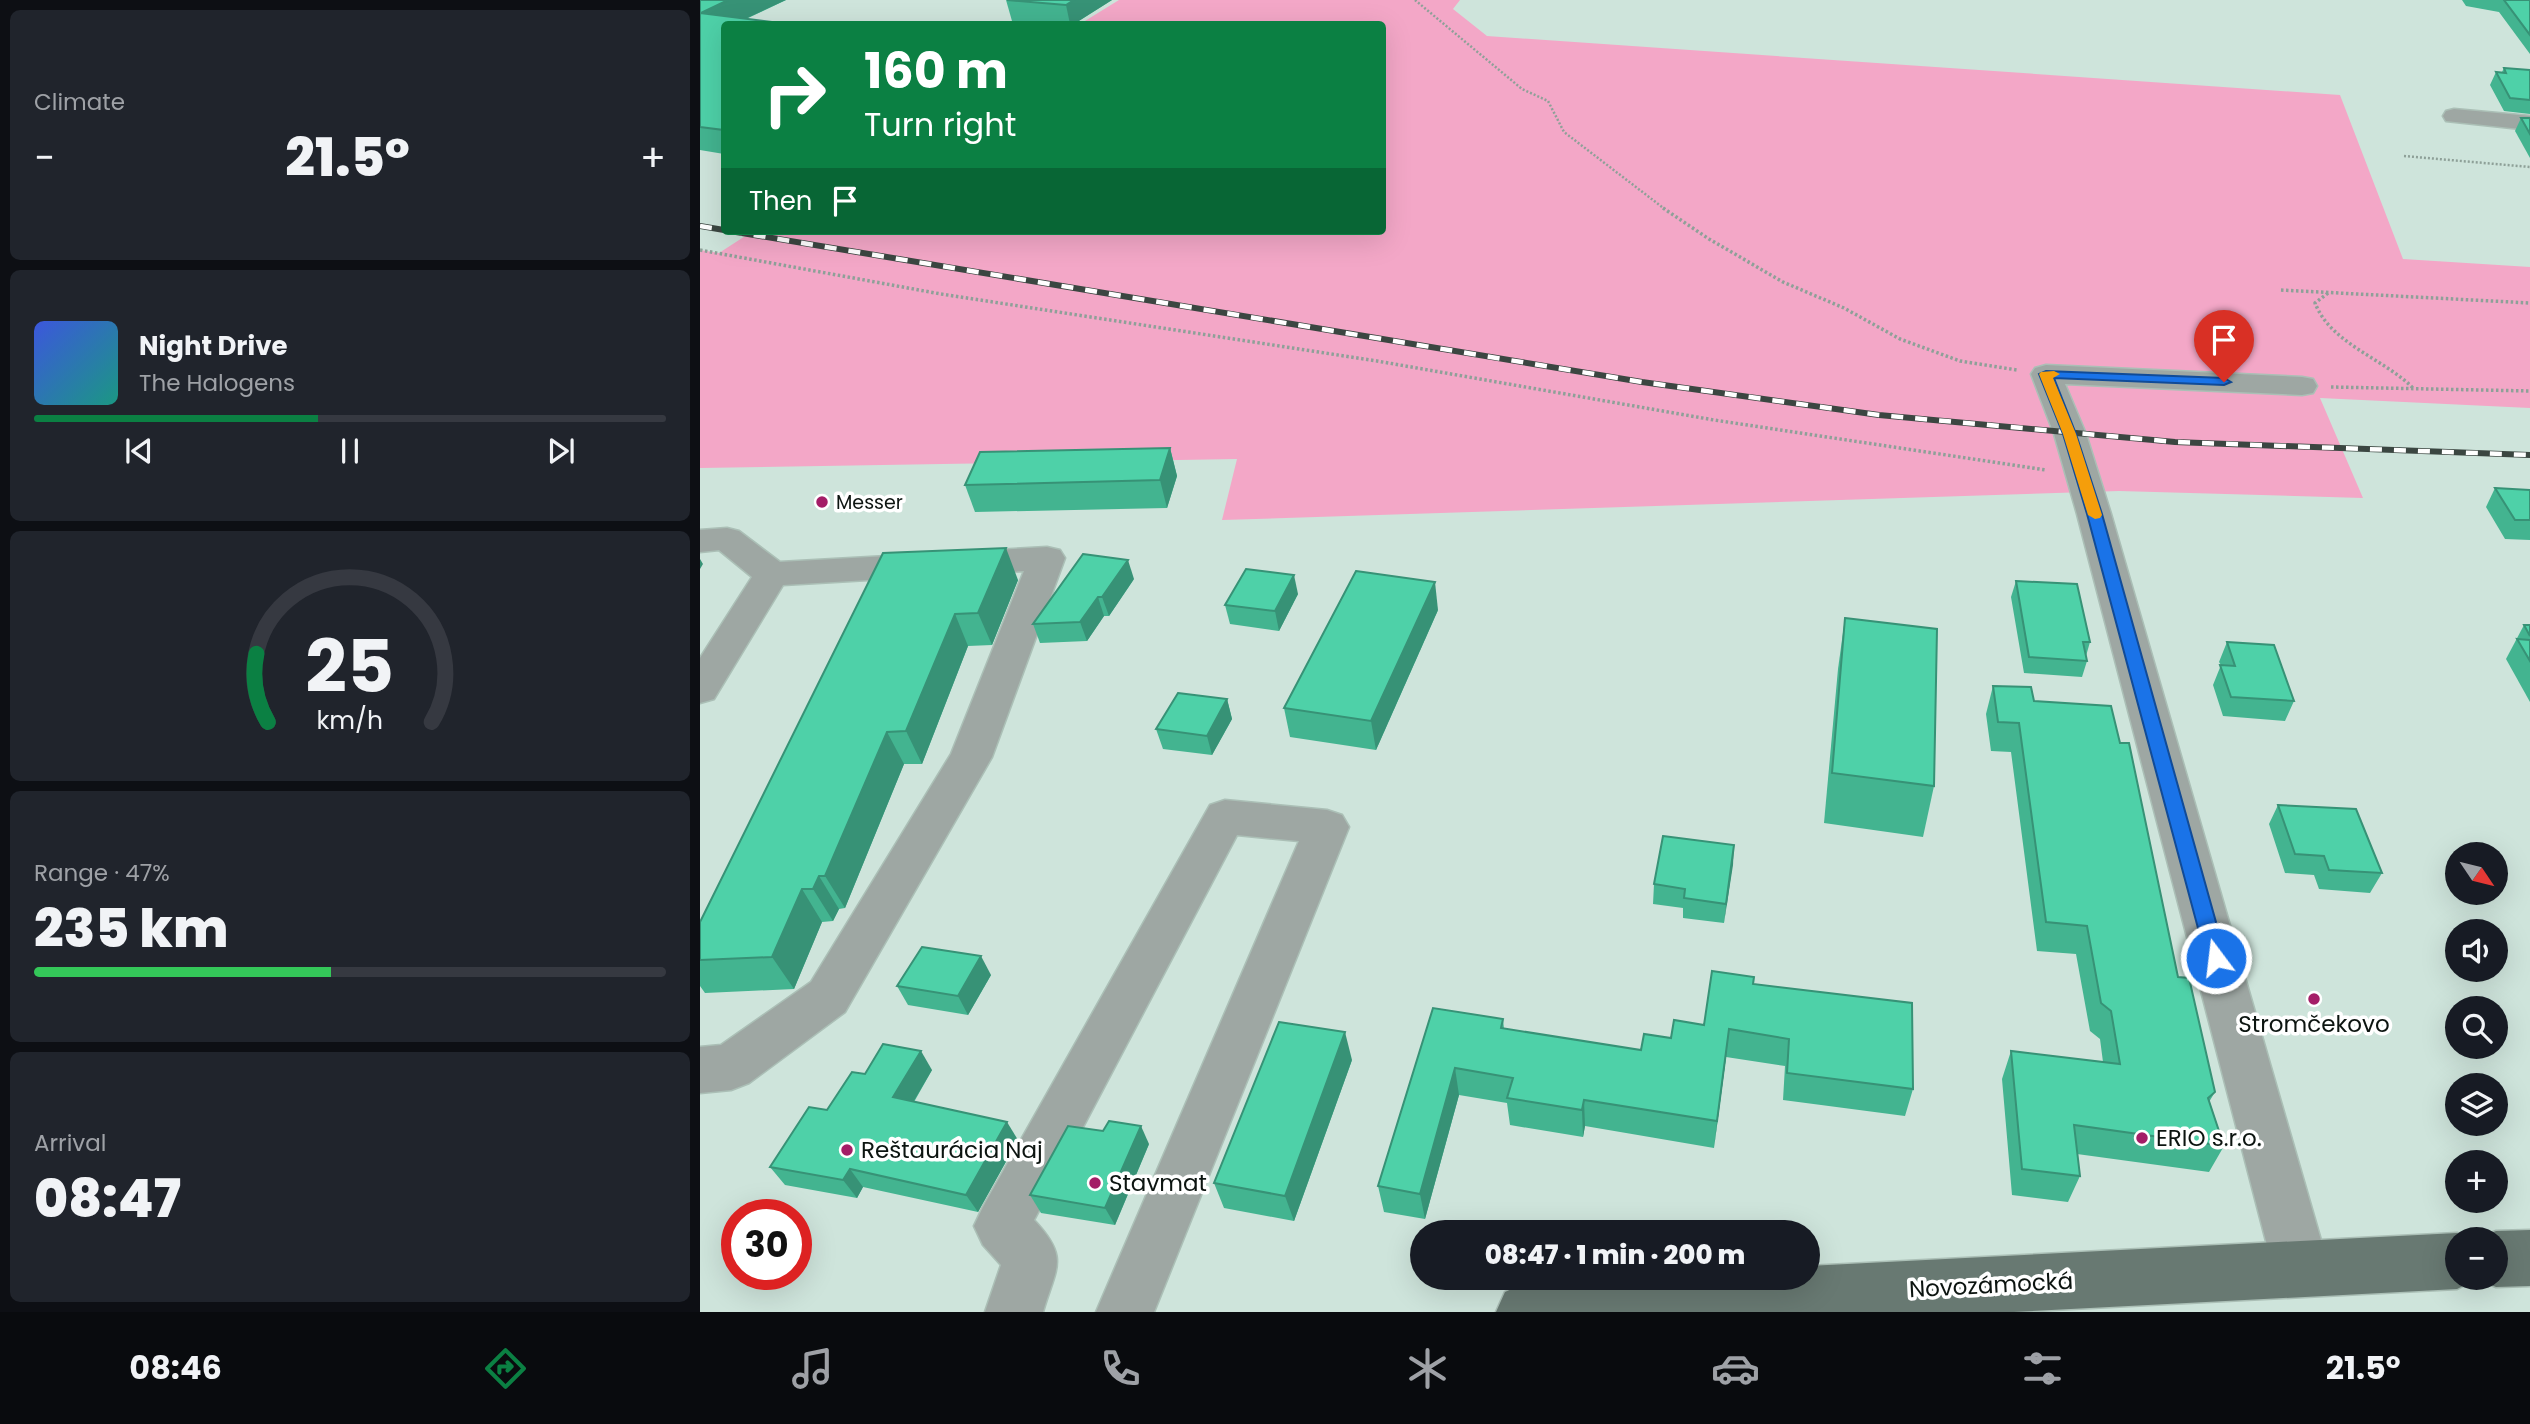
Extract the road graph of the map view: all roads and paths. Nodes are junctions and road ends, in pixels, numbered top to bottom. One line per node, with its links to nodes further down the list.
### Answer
1 (1415, 0): 10 (path)
2 (2454, 116): 3 (street)
3 (2530, 123)
4 (2404, 156): 5 (path)
5 (2530, 167)
6 (700, 250): 14 (path)
7 (2281, 290): 8 (path)
8 (2328, 293): 9 (path); 12 (path)
9 (2530, 303)
10 (2046, 374): 11 (street); 14 (street)
11 (2302, 386): 12 (path)
12 (2413, 388): 13 (path)
13 (2530, 391)
14 (2083, 476): 22 (street)
15 (700, 541): 16 (street)
16 (772, 575): 17 (street); 18 (street)
17 (700, 689)
18 (700, 1070)
19 (2530, 1258): 20 (main road)
20 (2508, 1259)
21 (2445, 1262): 22 (main road, Novozámocká)
22 (2301, 1268): 23 (main road, Novozámocká)
23 (2003, 1298): 24 (main road, Novozámocká)
24 (1815, 1303): 27 (main road, Novozámocká)
25 (1014, 1312): 26 (street)
26 (1125, 1312)
27 (1525, 1312)

